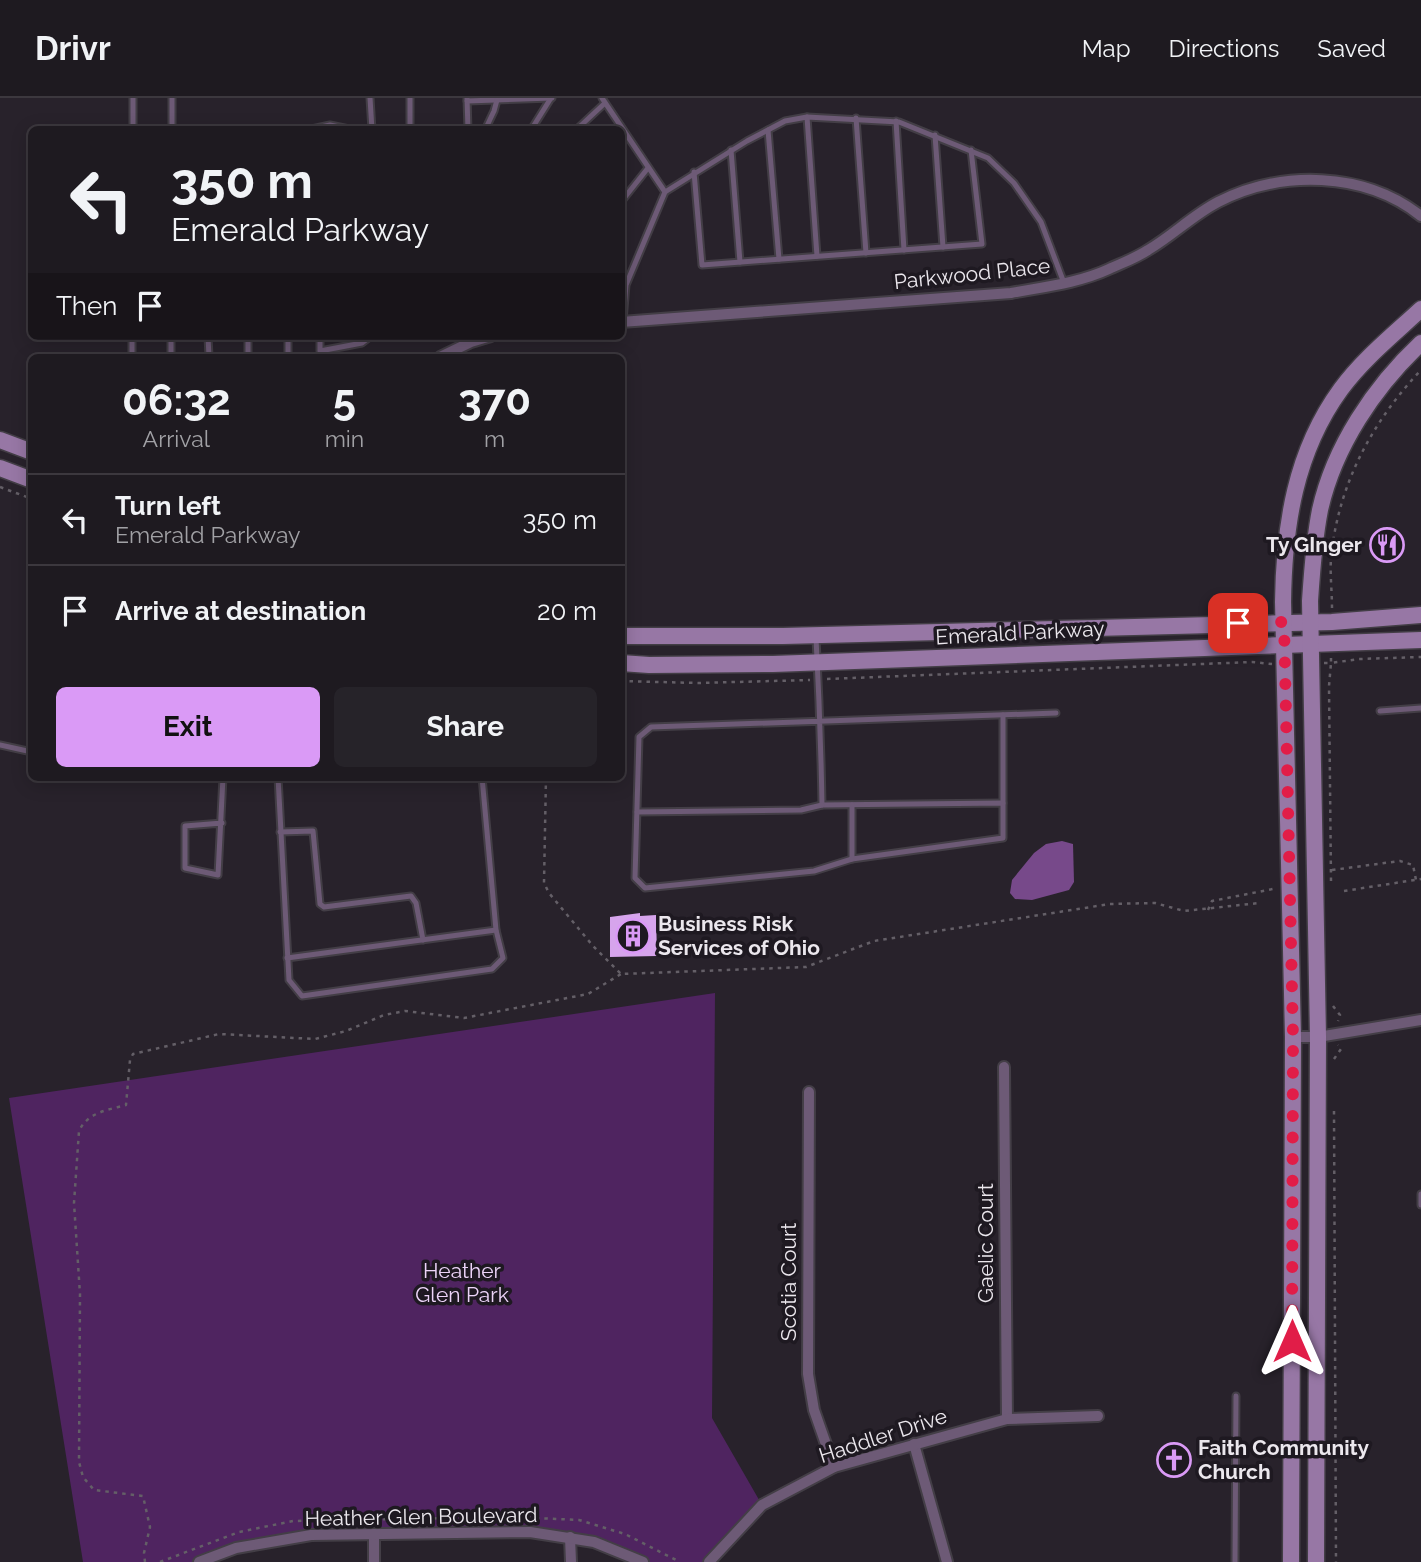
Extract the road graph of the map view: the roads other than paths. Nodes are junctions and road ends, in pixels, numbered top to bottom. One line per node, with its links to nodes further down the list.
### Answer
1 (133, 98): 12 (lane)
2 (172, 98): 13 (lane)
3 (370, 98): 14 (lane)
4 (410, 98): 15 (lane)
5 (551, 98): 7 (lane); 18 (lane)
6 (467, 99): 7 (lane); 16 (lane)
7 (496, 100): 17 (lane)
8 (604, 101): 19 (lane); 20 (lane)
9 (807, 117): 10 (lane); 21 (lane); 36 (lane)
10 (856, 118): 11 (lane); 35 (lane)
11 (896, 121): 23 (lane); 34 (lane)
12 (133, 126)
13 (172, 126)
14 (372, 126)
15 (410, 126)
16 (468, 126)
17 (486, 126)
18 (534, 126)
19 (580, 126)
20 (621, 126)
21 (768, 130): 26 (lane); 37 (lane)
22 (625, 132): 24 (lane)
23 (935, 135): 27 (lane); 33 (lane)
24 (628, 137): 25 (lane); 28 (lane)
25 (625, 140)
26 (731, 150): 29 (lane); 38 (lane)
27 (971, 150): 33 (lane); 39 (lane)
28 (648, 168): 30 (lane); 31 (lane)
29 (694, 172): 30 (lane); 38 (lane)
30 (665, 192): 40 (lane)
31 (625, 197)
32 (1421, 216): 39 (street, Parkwood Place)
33 (943, 247): 34 (lane)
34 (904, 250): 35 (lane)
35 (866, 253): 36 (lane)
36 (817, 256): 37 (lane)
37 (779, 259): 38 (lane)
38 (740, 262)
39 (1064, 283): 42 (street, Parkwood Place)
40 (625, 294)
41 (1421, 309): 53 (main road)
42 (625, 322)
43 (366, 340): 46 (lane)
44 (468, 340): 47 (street)
45 (1421, 343): 54 (main road)
46 (320, 354)
47 (445, 354)
48 (0, 440): 49 (main road)
49 (28, 450)
50 (0, 468): 51 (main road)
51 (28, 478)
52 (1421, 615): 54 (main road, Emerald Parkway)
53 (1284, 622): 54 (main road, Emerald Parkway); 55 (main road, Emerald Parkway); 59 (main road)
54 (1311, 622): 58 (main road)
55 (816, 635): 56 (main road, Emerald Parkway); 61 (lane)
56 (625, 636)
57 (1421, 640): 58 (main road, Emerald Parkway)
58 (1311, 643): 59 (main road, Emerald Parkway); 84 (main road)
59 (1285, 645): 61 (main road, Emerald Parkway); 83 (main road)
60 (625, 663): 61 (main road, Emerald Parkway)
61 (818, 663): 66 (lane)
62 (1421, 708): 63 (lane)
63 (1380, 712)
64 (1056, 713): 65 (lane)
65 (1003, 715): 66 (lane); 72 (lane)
66 (820, 722): 73 (lane); 75 (lane)
67 (0, 745): 68 (lane)
68 (28, 751)
69 (223, 781): 76 (lane)
70 (278, 781): 77 (lane)
71 (482, 781): 79 (lane)
72 (1003, 803): 74 (lane); 78 (lane)
73 (822, 805): 74 (lane); 75 (lane)
74 (852, 805): 78 (lane)
75 (637, 812): 78 (lane)
76 (222, 823): 76 (lane)
77 (280, 832): 80 (lane); 81 (lane)
78 (852, 859)
79 (496, 930): 80 (lane); 81 (lane)
80 (423, 940): 81 (lane)
81 (287, 958)
82 (1421, 1020): 84 (street)
83 (1293, 1037): 84 (street); 103 (main road)
84 (1318, 1037): 104 (main road)
85 (1004, 1067): 91 (street, Gaelic Court)
86 (809, 1092): 93 (street, Scotia Court)
87 (1421, 1194): 88 (lane)
88 (1421, 1205)
89 (1236, 1396): 102 (lane)
90 (1098, 1416): 91 (street, Haddler Drive)
91 (1007, 1419): 92 (street, Haddler Drive)
92 (914, 1444): 93 (street, Haddler Drive); 101 (street)
93 (834, 1468): 100 (street, Haddler Drive)
94 (374, 1534): 95 (street, Heather Glen Boulevard); 96 (street, Heather Glen Boulevard); 97 (street)
95 (570, 1536): 98 (street); 99 (street, Heather Glen Boulevard)
96 (199, 1562)
97 (374, 1562)
98 (570, 1562)
99 (643, 1562)
100 (709, 1562)
101 (947, 1562)
102 (1235, 1562)
103 (1291, 1562)
104 (1316, 1562)

